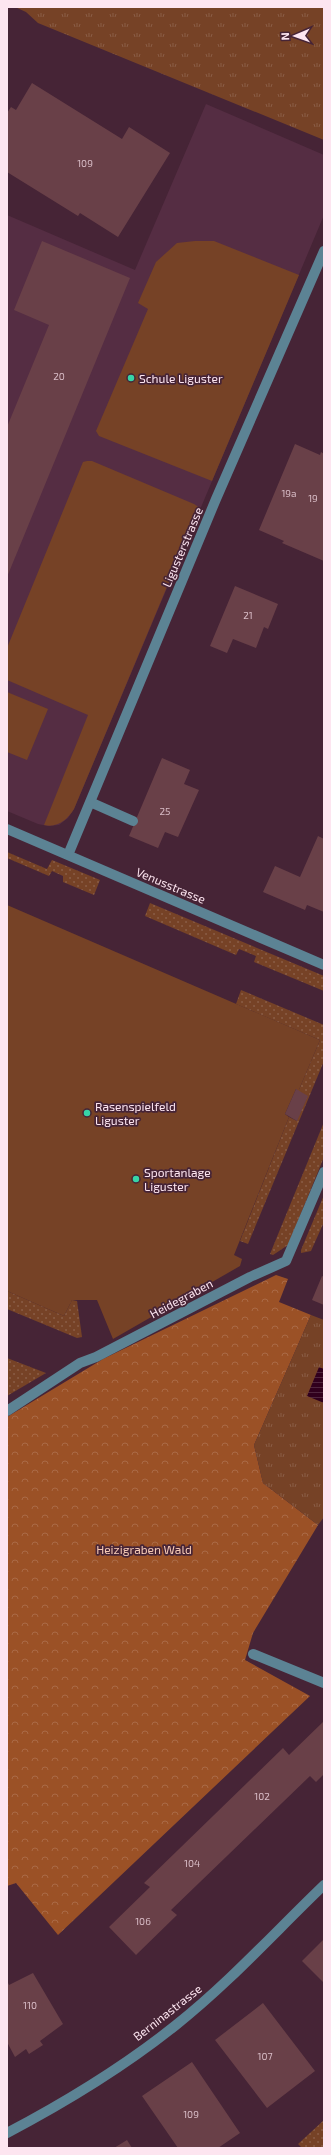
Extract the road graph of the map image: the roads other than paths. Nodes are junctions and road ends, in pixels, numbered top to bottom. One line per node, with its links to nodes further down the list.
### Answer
1 (324, 251): 2 (street, Ligusterstrasse)
2 (90, 802): 3 (street); 5 (street, Ligusterstrasse)
3 (133, 821)
4 (7, 829): 5 (street, Venusstrasse)
5 (68, 855): 6 (street, Venusstrasse)
6 (324, 964)
7 (324, 1172): 8 (street, Heidegraben)
8 (7, 1410)
9 (253, 1654): 10 (street)
10 (324, 1683)
11 (324, 1885): 12 (street, Berninastrasse)
12 (7, 2133)

